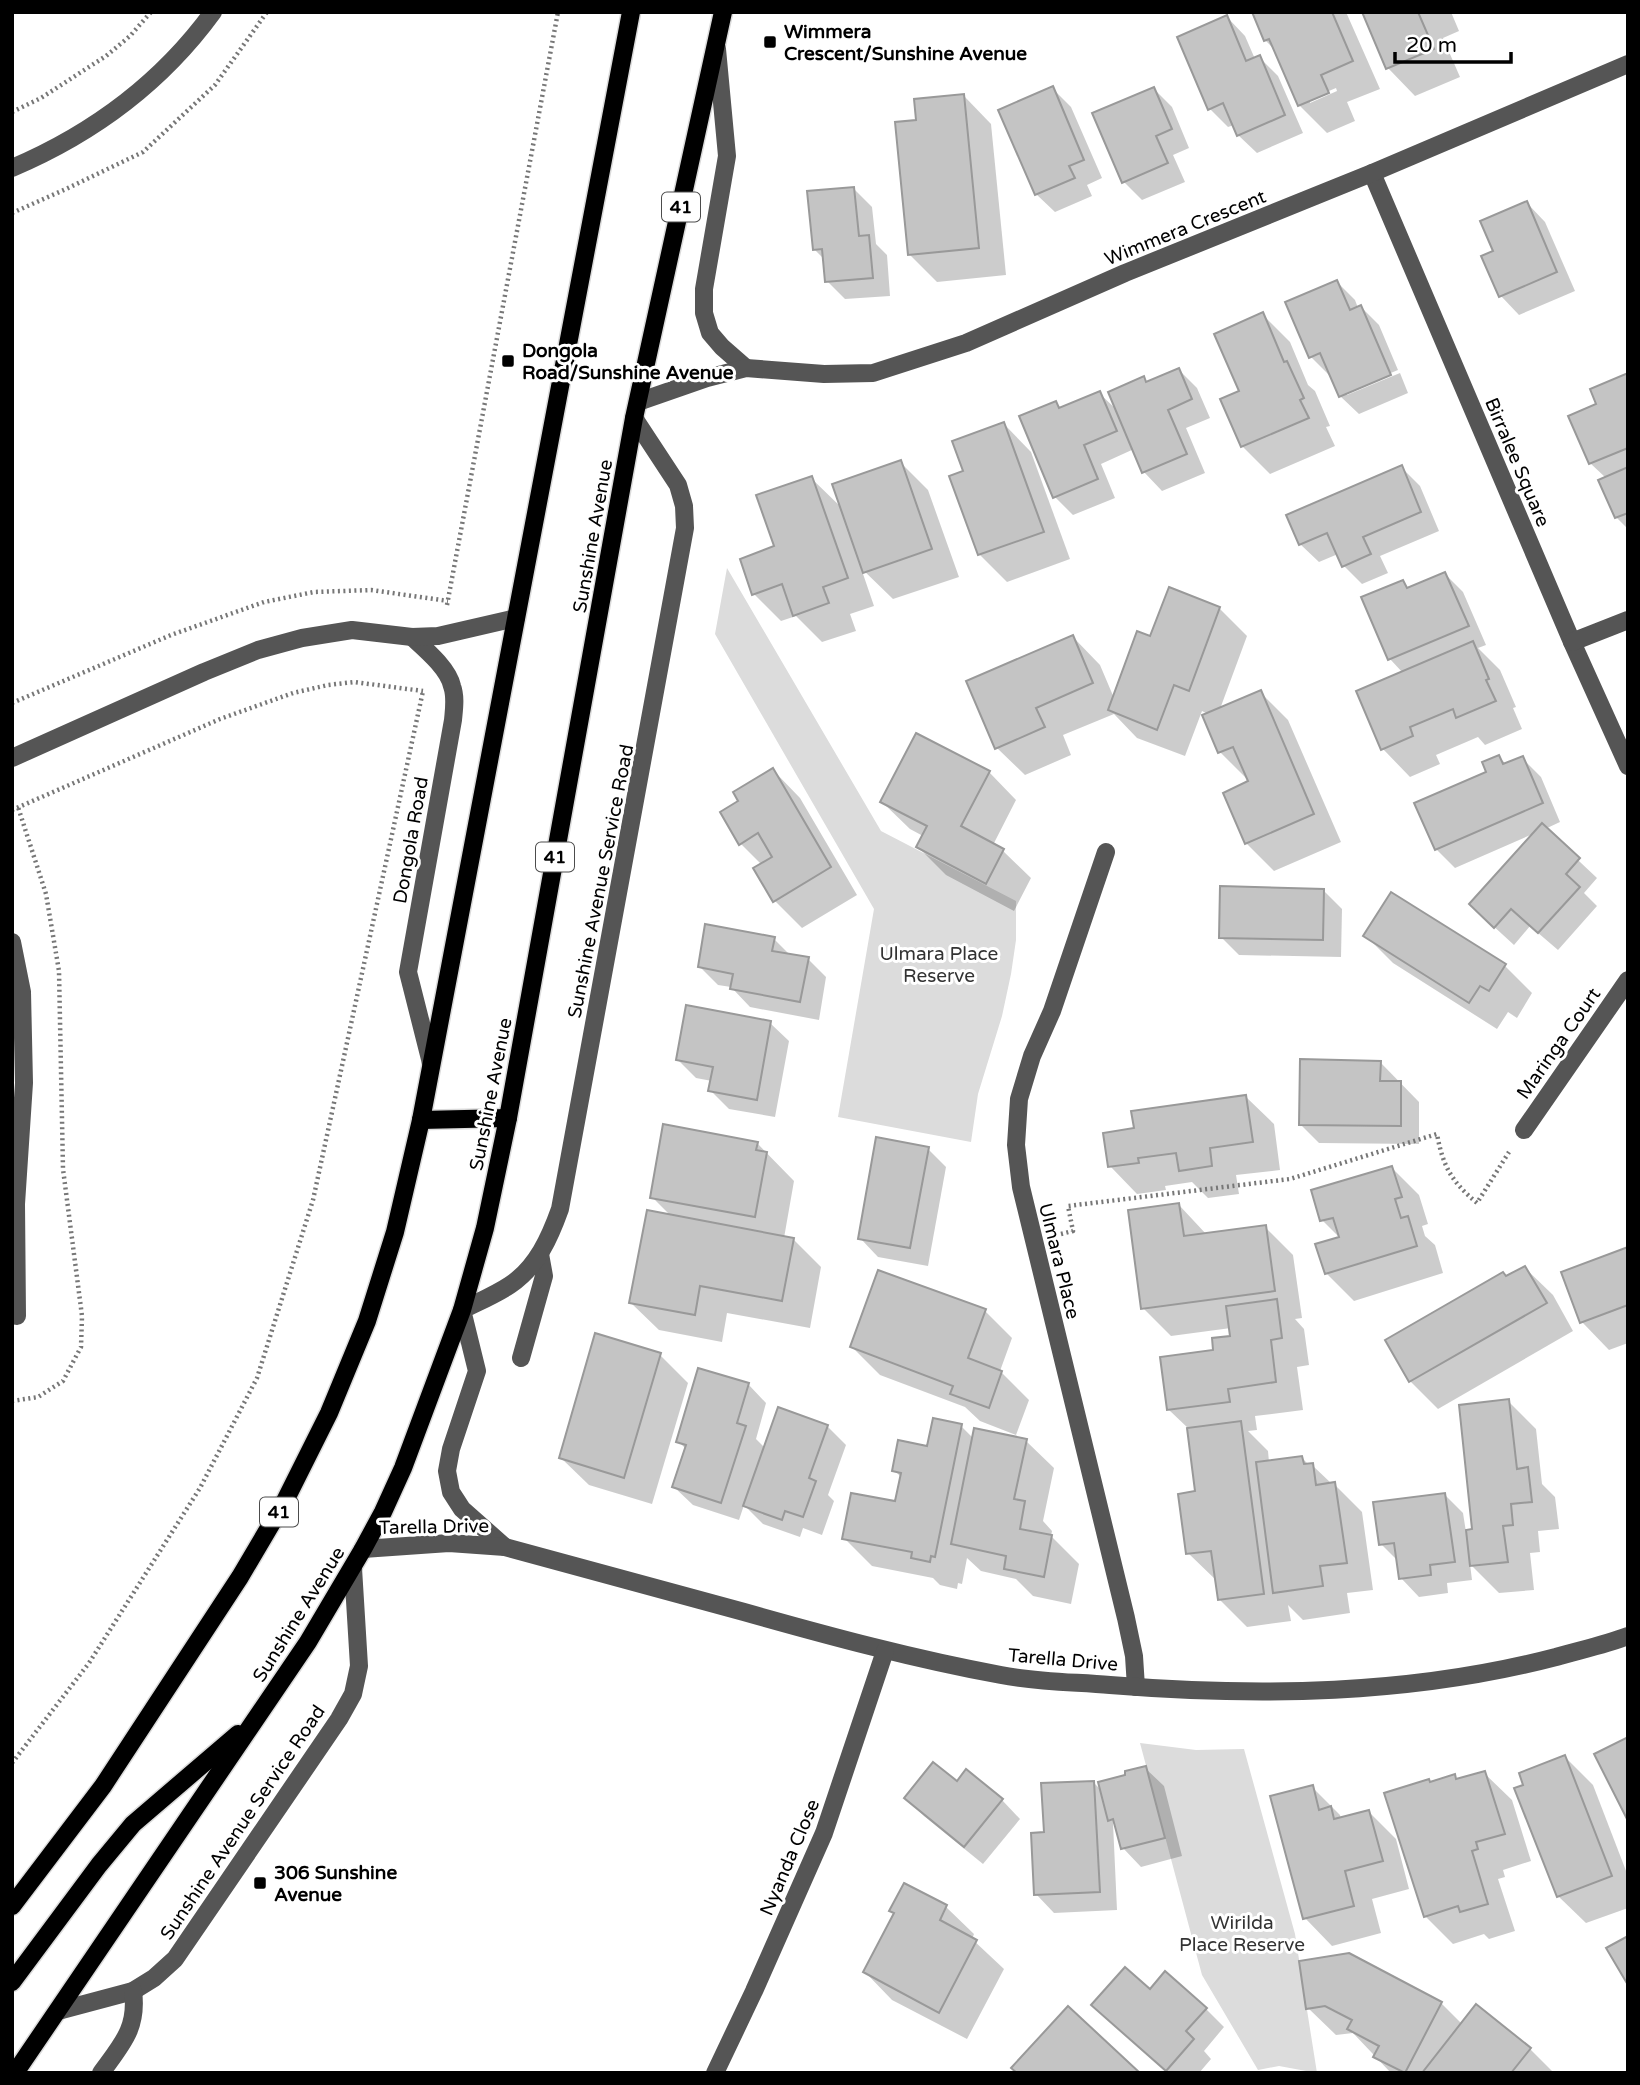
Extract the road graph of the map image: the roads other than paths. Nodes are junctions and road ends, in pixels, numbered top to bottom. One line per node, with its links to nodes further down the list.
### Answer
1 (214, 12): 6 (street)
2 (631, 12): 10 (main road, 41)
3 (723, 12): 4 (main road, Sunshine Avenue / 41)
4 (717, 49): 8 (street); 9 (main road, Sunshine Avenue / 41)
5 (1628, 64): 7 (street, Wimmera Crescent)
6 (12, 168)
7 (1371, 173): 8 (street, Wimmera Crescent); 13 (street, Birralee Square)
8 (746, 368): 9 (street, Wimmera Crescent)
9 (636, 410): 20 (main road, Sunshine Avenue / 41); 23 (street, Sunshine Avenue Service Road)
10 (516, 618): 12 (street); 19 (main road, 41)
11 (1628, 620): 13 (street)
12 (412, 637): 14 (street); 19 (street, Dongola Road)
13 (1572, 642): 15 (street, Birralee Square)
14 (12, 758)
15 (1628, 766)
16 (1106, 852): 32 (street, Ulmara Place)
17 (12, 942): 25 (street)
18 (1628, 980): 22 (street, Maringa Court)
19 (431, 1063): 21 (main road, 41)
20 (508, 1118): 21 (main road); 24 (main road, Sunshine Avenue / 41)
21 (421, 1120): 34 (main road, 41)
22 (1524, 1130)
23 (540, 1254): 24 (street); 26 (street, Sunshine Avenue Service Road)
24 (462, 1310): 27 (street, Tarella Drive); 28 (main road, Sunshine Avenue / 41)
25 (17, 1316)
26 (521, 1358)
27 (505, 1547): 28 (street, Tarella Drive); 31 (street, Tarella Drive)
28 (363, 1549): 29 (main road, Sunshine Avenue / 41)
29 (353, 1569): 33 (main road, Sunshine Avenue / 41); 36 (street, Sunshine Avenue Service Road)
30 (1628, 1636): 32 (street, Tarella Drive)
31 (885, 1651): 32 (street, Tarella Drive); 40 (street, Nyanda Close)
32 (1136, 1687)
33 (256, 1718): 35 (main road); 37 (main road, Sunshine Avenue / 41)
34 (12, 1906)
35 (12, 1982)
36 (133, 1991): 37 (street, Sunshine Avenue Service Road); 39 (street)
37 (58, 2011): 38 (main road, Sunshine Avenue / 41)
38 (15, 2073)
39 (101, 2073)
40 (715, 2073)

